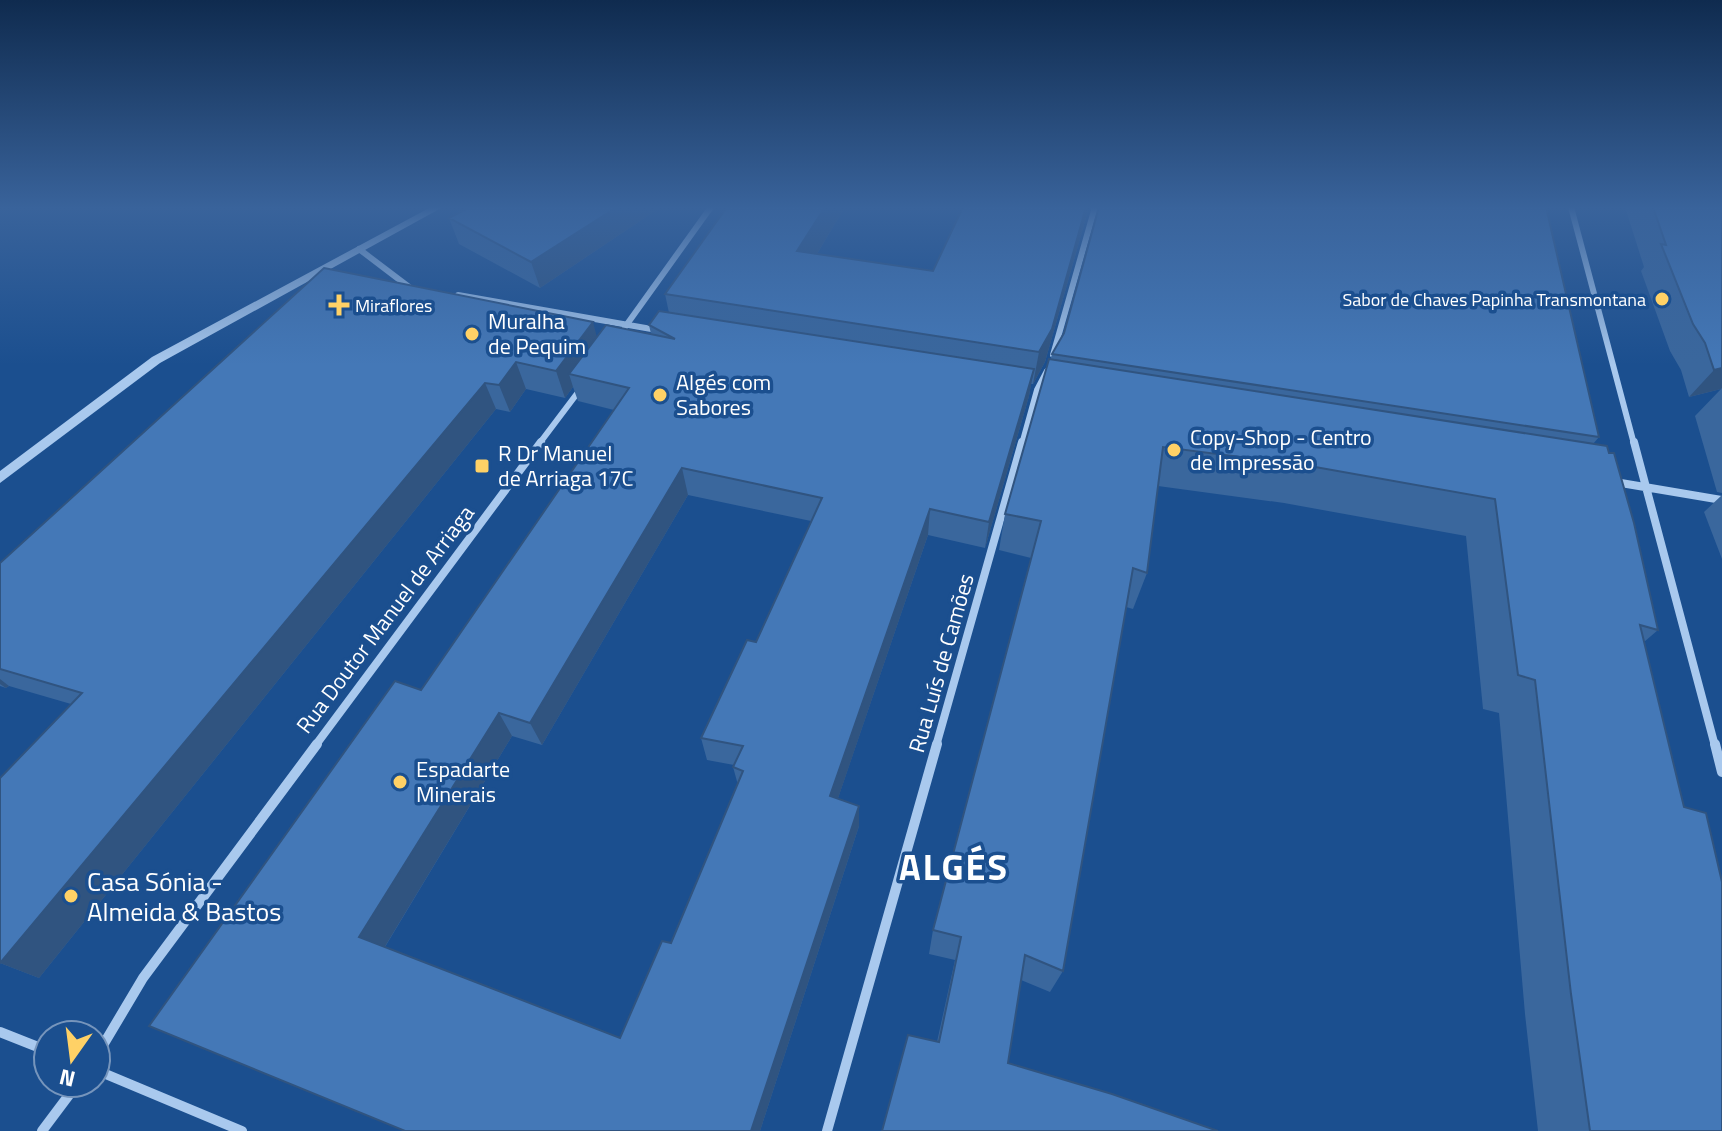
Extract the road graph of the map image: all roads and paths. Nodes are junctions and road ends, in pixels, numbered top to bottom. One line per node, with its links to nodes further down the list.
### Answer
1 (339, 260): 15 (street)
2 (373, 260): 6 (street)
3 (673, 260): 8 (street)
4 (1080, 260): 13 (street, Rua Luís de Camões)
5 (1585, 260): 17 (street)
6 (420, 289)
7 (450, 294): 8 (street)
8 (627, 324): 9 (street); 10 (street)
9 (671, 333)
10 (619, 336)
11 (593, 373): 20 (street, Rua Doutor Manuel de Arriaga)
12 (1024, 388): 13 (street)
13 (1037, 390): 14 (street); 27 (street, Rua Luís de Camões)
14 (1053, 392)
15 (0, 478)
16 (1599, 480): 17 (street)
17 (1646, 487): 18 (street); 19 (street)
18 (1722, 500)
19 (1722, 772)
20 (112, 1030)
21 (0, 1032): 22 (street)
22 (32, 1045)
23 (112, 1077): 26 (street)
24 (66, 1099): 25 (street)
25 (42, 1131)
26 (242, 1131)
27 (827, 1131)

